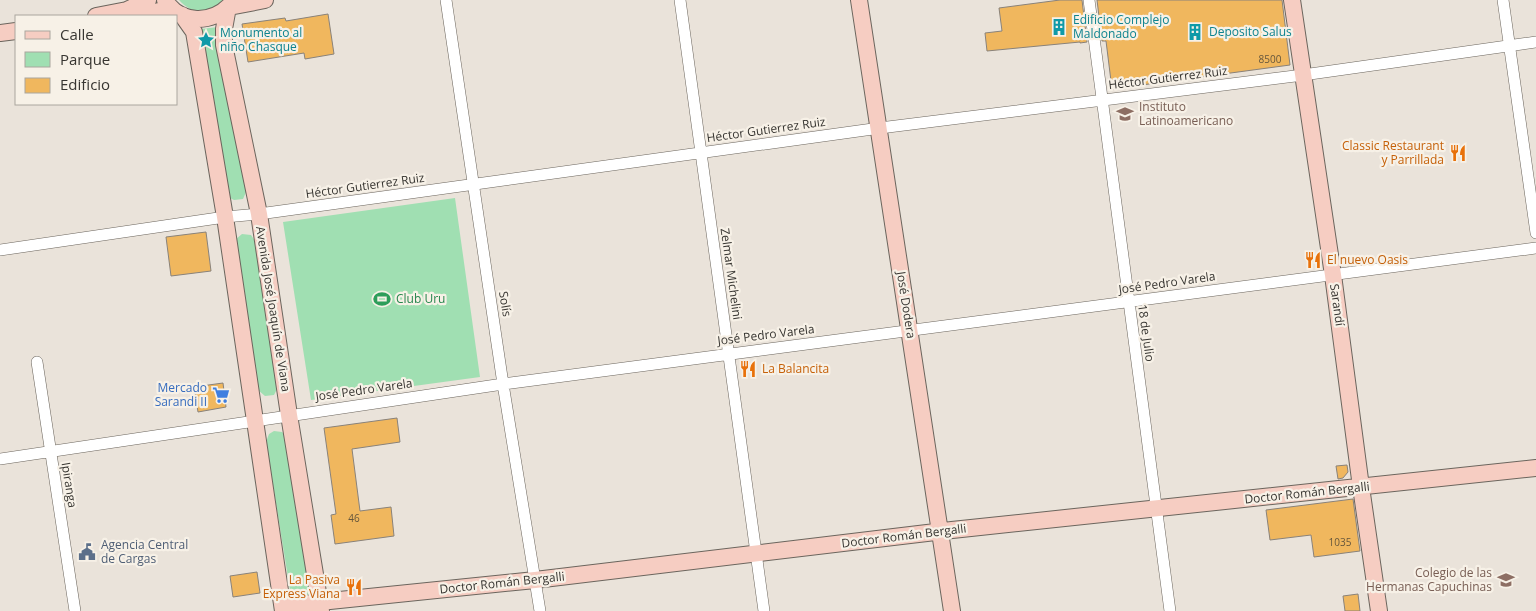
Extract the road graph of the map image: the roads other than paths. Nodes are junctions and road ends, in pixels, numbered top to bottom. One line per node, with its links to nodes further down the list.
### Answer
1 (148, 0): 11 (street)
2 (266, 0): 9 (street)
3 (446, 0): 21 (street, Solís)
4 (680, 0): 20 (street, Zelmar Michelini)
5 (859, 0): 19 (street, José Dodera)
6 (1089, 0): 18 (street, 18 de Julio)
7 (1292, 0): 17 (street, Sarandí)
8 (1503, 0): 16 (street)
9 (231, 5): 10 (street); 22 (street, Avenida José Joaquín de Viana)
10 (174, 9): 12 (street); 23 (street)
11 (101, 15)
12 (140, 15)
13 (15, 30): 14 (street)
14 (0, 33)
15 (1536, 42): 16 (street, Héctor Gutierrez Ruiz)
16 (1508, 45): 17 (street, Héctor Gutierrez Ruiz); 24 (street)
17 (1303, 75): 18 (street, Héctor Gutierrez Ruiz); 27 (street, Sarandí)
18 (1103, 100): 19 (street, Héctor Gutierrez Ruiz); 28 (street, 18 de Julio)
19 (880, 128): 20 (street, Héctor Gutierrez Ruiz); 29 (street, José Dodera)
20 (701, 153): 21 (street, Héctor Gutierrez Ruiz); 30 (street, Zelmar Michelini)
21 (473, 186): 22 (street, Héctor Gutierrez Ruiz); 32 (street, Solís)
22 (259, 214): 23 (street, Héctor Gutierrez Ruiz); 33 (street, Avenida José Joaquín de Viana)
23 (225, 217): 26 (street, Héctor Gutierrez Ruiz); 34 (street)
24 (1536, 233)
25 (1536, 248): 27 (street, José Pedro Varela)
26 (0, 250)
27 (1333, 276): 28 (street, José Pedro Varela); 38 (street, Sarandí)
28 (1128, 302): 29 (street, José Pedro Varela); 39 (street, 18 de Julio)
29 (910, 331): 30 (street, José Pedro Varela); 40 (street, José Dodera)
30 (728, 354): 32 (street, José Pedro Varela); 41 (street, Zelmar Michelini)
31 (37, 362): 35 (street, Ipiranga)
32 (504, 384): 33 (street, José Pedro Varela); 42 (street, Solís)
33 (289, 415): 34 (street, José Pedro Varela); 43 (street, Avenida José Joaquín de Viana)
34 (254, 420): 35 (street, José Pedro Varela); 44 (street)
35 (50, 451): 36 (street, José Pedro Varela); 45 (street, Ipiranga)
36 (0, 459)
37 (1536, 468): 38 (street, Doctor Román Bergalli)
38 (1361, 487): 39 (street, Doctor Román Bergalli); 50 (street, Sarandí)
39 (1157, 509): 40 (street, Doctor Román Bergalli); 49 (street, 18 de Julio)
40 (941, 531): 41 (street, Doctor Román Bergalli); 48 (street, José Dodera)
41 (756, 555): 42 (street, Doctor Román Bergalli); 47 (street, Zelmar Michelini)
42 (535, 580): 43 (street, Doctor Román Bergalli); 46 (street, Solís)
43 (320, 606): 44 (street, Doctor Román Bergalli)
44 (280, 610)
45 (75, 611)
46 (540, 611)
47 (764, 611)
48 (952, 611)
49 (1170, 611)
50 (1379, 611)

